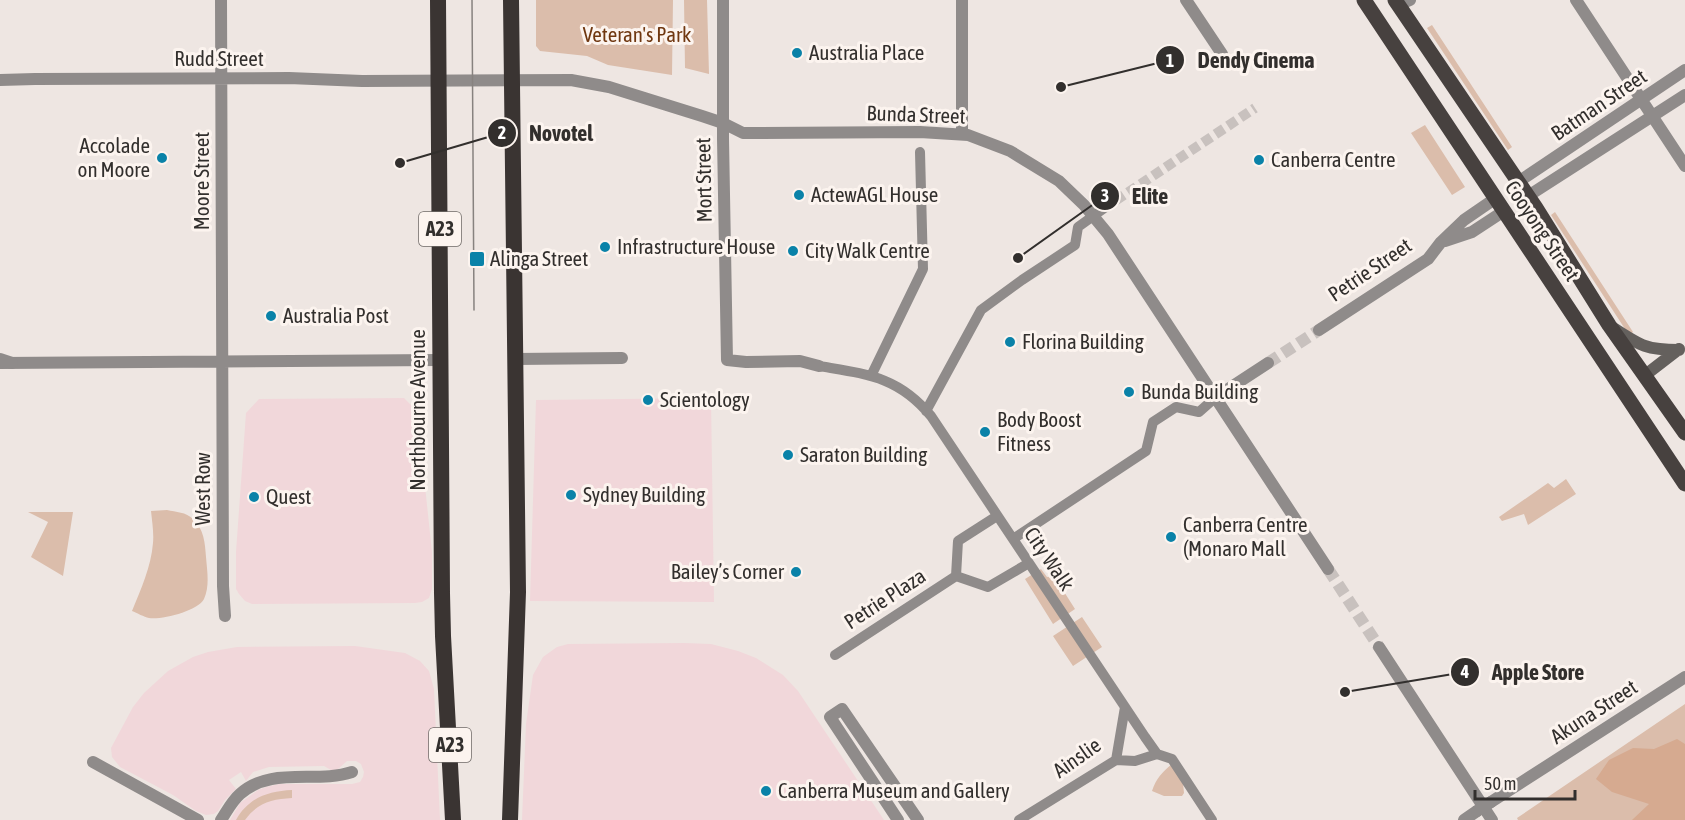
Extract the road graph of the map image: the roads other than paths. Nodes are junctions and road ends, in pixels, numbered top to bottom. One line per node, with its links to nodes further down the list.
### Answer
1 (221, 0): 13 (street, Moore Street)
2 (438, 0): 15 (highway, Northbourne Avenue / A23)
3 (511, 0): 16 (highway)
4 (723, 0): 20 (street, Mort Street)
5 (962, 0): 21 (street)
6 (1186, 0): 11 (street)
7 (1364, 0): 10 (main road, Cooyong Street)
8 (1576, 0): 18 (street)
9 (1401, 4): 10 (main road); 25 (main road, Cooyong Street)
10 (1381, 25): 28 (main road, Cooyong Street)
11 (1222, 54)
12 (1685, 70): 18 (street, Batman Street)
13 (222, 78): 14 (street, Rudd Street); 15 (street, Rudd Street); 37 (street, Moore Street)
14 (0, 80)
15 (439, 80): 16 (street, Rudd Street); 35 (highway, Northbourne Avenue / A23)
16 (512, 80): 20 (street, Bunda Street); 34 (highway)
17 (1685, 94): 19 (street, Batman Street)
18 (1641, 100): 19 (street); 24 (street, Batman Street)
19 (1652, 116): 23 (street); 26 (street, Batman Street)
20 (723, 123): 21 (street, Bunda Street); 39 (street, Mort Street)
21 (963, 134): 29 (street, Bunda Street)
22 (920, 152): 40 (street)
23 (1685, 166)
24 (1534, 172): 25 (street, Petrie Street)
25 (1518, 182): 27 (main road, Cooyong Street); 28 (main road, Petrie Street)
26 (1543, 186): 27 (street, Petrie Street)
27 (1527, 196): 28 (main road, Petrie Street); 30 (main road, Cooyong Street)
28 (1500, 205): 31 (street, Petrie Street); 42 (main road, Cooyong Street)
29 (1098, 213): 43 (street, Bunda Street); 44 (street)
30 (1609, 324): 32 (main road); 41 (main road, Cooyong Street)
31 (1319, 330)
32 (1682, 347): 41 (main road)
33 (622, 358): 34 (street)
34 (515, 359): 67 (highway)
35 (440, 360): 37 (street); 66 (highway, Northbourne Avenue / A23)
36 (4, 362): 37 (street)
37 (222, 362): 54 (street, West Row)
38 (1268, 363): 43 (street)
39 (819, 366): 40 (street, City Walk)
40 (871, 376): 44 (street, City Walk)
41 (1644, 376): 42 (main road); 45 (main road, Cooyong Street)
42 (1625, 394): 46 (main road, Cooyong Street)
43 (1216, 397): 50 (street); 52 (street, Bunda Street)
44 (926, 411): 49 (street, City Walk)
45 (1680, 415): 46 (main road); 47 (main road, Cooyong Street)
46 (1652, 433): 48 (main road, Cooyong Street)
47 (1685, 433)
48 (1685, 484)
49 (998, 516): 50 (street, City Walk); 53 (street, Petrie Plaza)
50 (1013, 539): 51 (street, City Walk)
51 (1029, 563): 53 (street, Petrie Plaza); 58 (street, City Walk)
52 (1328, 569)
53 (956, 576): 56 (street, Petrie Plaza)
54 (225, 616)
55 (1379, 647): 63 (street)
56 (835, 655)
57 (1685, 676): 63 (street, Akuna Street)
58 (1125, 707): 59 (street, City Walk); 60 (street, Ainslie)
59 (1157, 754): 60 (street); 71 (street, City Walk)
60 (1116, 760): 70 (street, Ainslie)
61 (93, 762): 64 (street)
62 (352, 772): 65 (street)
63 (1484, 807): 72 (street, Akuna Street); 73 (street)
64 (198, 820)
65 (221, 820)
66 (453, 820)
67 (510, 820)
68 (898, 820): 69 (street)
69 (918, 820)
70 (1019, 820)
71 (1212, 820)
72 (1464, 820)
73 (1492, 820)

